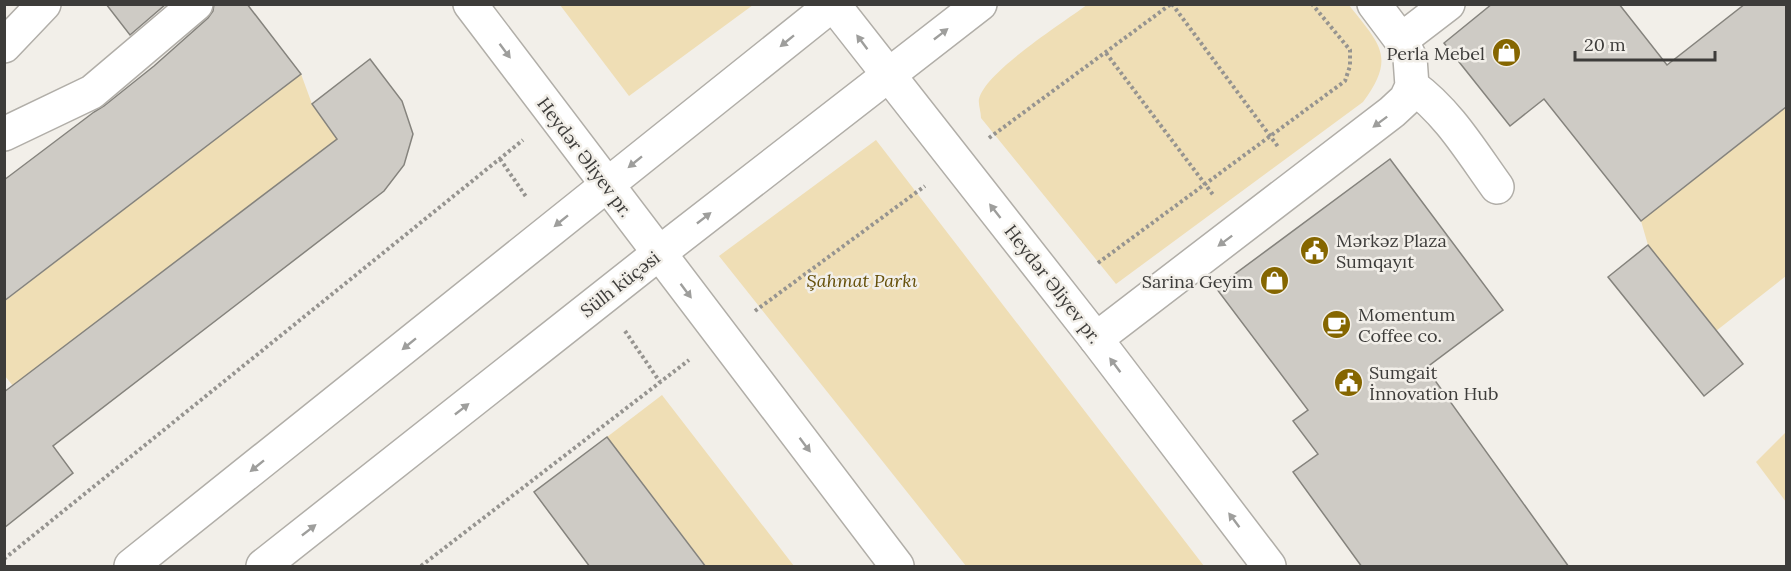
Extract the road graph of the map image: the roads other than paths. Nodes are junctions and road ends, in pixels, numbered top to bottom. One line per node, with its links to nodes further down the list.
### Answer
1 (44, 4): 9 (main road)
2 (196, 4): 12 (main road)
3 (470, 4): 13 (main road, Heydər Əliyev pr., one-way to 13)
4 (833, 4): 10 (main road, Heydər Əliyev pr., one-way to 4); 13 (main road, one-way to 13)
5 (980, 4): 10 (main road, Sülh küçəsi, one-way to 5)
6 (1374, 4): 8 (main road)
7 (1448, 4): 8 (main road)
8 (1401, 40): 11 (main road)
9 (4, 46)
10 (888, 76): 15 (main road, Sülh küçəsi, one-way to 10); 16 (main road, Heydər Əliyev pr., one-way to 10)
11 (1412, 86): 14 (main road); 16 (main road, one-way to 16)
12 (4, 134)
13 (606, 185): 15 (main road, Heydər Əliyev pr.); 17 (main road, one-way to 17)
14 (1497, 187)
15 (658, 254): 18 (main road, Sülh küçəsi, one-way to 15); 19 (main road, Heydər Əliyev pr., one-way to 19)
16 (1096, 339): 20 (main road, Heydər Əliyev pr., one-way to 16)
17 (131, 567)
18 (263, 567)
19 (897, 567)
20 (1269, 567)

